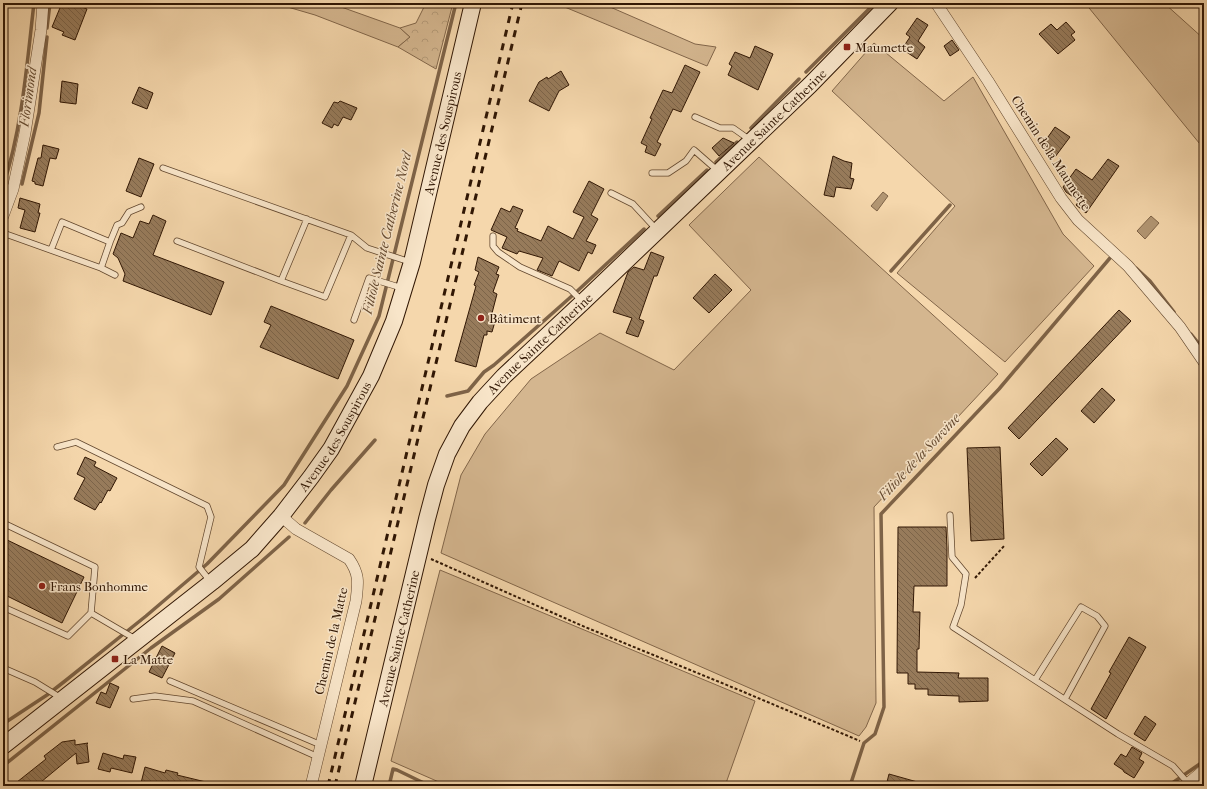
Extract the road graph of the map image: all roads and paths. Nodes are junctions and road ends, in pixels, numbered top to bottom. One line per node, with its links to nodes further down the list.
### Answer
1 (43, 3): 10 (street)
2 (474, 3): 22 (main road, Avenue des Souspirous)
3 (890, 3): 6 (main road, Avenue Sainte-Catherine)
4 (936, 3): 29 (street, Chemin de la Maumette)
5 (694, 117): 6 (lane)
6 (751, 141): 8 (main road, Avenue Sainte-Catherine)
7 (163, 168): 14 (lane)
8 (719, 172): 9 (lane); 15 (main road, Avenue Sainte-Catherine)
9 (652, 173)
10 (8, 187): 13 (street)
11 (611, 193): 15 (lane)
12 (141, 207): 20 (lane)
13 (3, 216)
14 (307, 219): 17 (lane); 25 (lane)
15 (657, 231): 27 (main road, Avenue Sainte-Catherine)
16 (3, 233): 21 (lane)
17 (351, 235): 22 (lane); 25 (lane)
18 (493, 236): 27 (lane)
19 (177, 241): 25 (lane)
20 (110, 242): 21 (lane); 23 (lane)
21 (51, 250): 23 (lane)
22 (412, 262): 26 (main road, Avenue des Souspirous)
23 (101, 268): 24 (lane)
24 (115, 275)
25 (281, 281)
26 (405, 289): 28 (lane); 32 (main road, Avenue des Souspirous)
27 (580, 299): 35 (main road, Avenue Sainte-Catherine)
28 (354, 320)
29 (1204, 362)
30 (57, 447): 36 (lane)
31 (950, 515): 37 (lane)
32 (281, 516): 36 (main road, Avenue des Souspirous); 48 (street, Chemin de la Matte)
33 (3, 523): 39 (lane)
34 (1005, 546): 37 (path)
35 (419, 553): 47 (path); 54 (main road, Avenue Sainte-Catherine)
36 (212, 582): 40 (main road, Avenue des Souspirous)
37 (964, 589): 42 (lane)
38 (3, 607): 39 (lane)
39 (91, 612): 40 (lane)
40 (138, 640): 44 (main road, Avenue des Souspirous)
41 (3, 668): 44 (lane)
42 (1035, 680): 46 (lane); 46 (lane)
43 (170, 681): 48 (lane)
44 (63, 699): 49 (main road, Avenue des Souspirous)
45 (133, 699): 50 (lane)
46 (1065, 699): 52 (lane)
47 (860, 741)
48 (321, 745): 50 (street, Chemin de la Matte)
49 (3, 746)
50 (318, 757): 53 (street, Chemin de la Matte)
51 (1204, 770): 52 (street)
52 (1186, 784)
53 (311, 786)
54 (363, 786)

